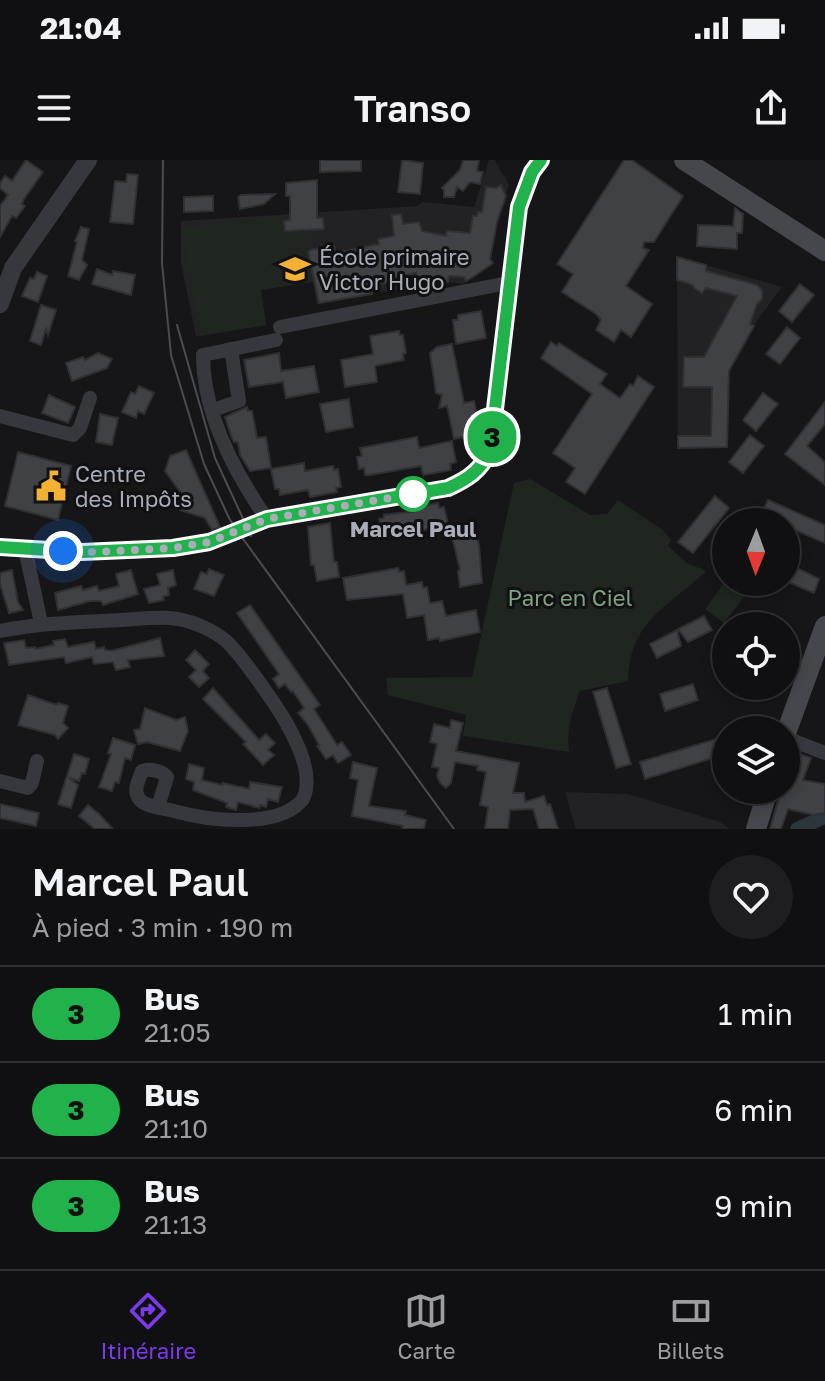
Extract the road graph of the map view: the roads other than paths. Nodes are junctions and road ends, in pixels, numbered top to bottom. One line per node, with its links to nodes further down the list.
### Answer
1 (88, 160): 6 (street)
2 (541, 160): 5 (street)
3 (684, 160): 4 (main road)
4 (825, 251)
5 (508, 283): 7 (street); 11 (street)
6 (0, 304)
7 (231, 349): 9 (street); 9 (street)
8 (90, 398): 10 (street)
9 (213, 410): 11 (street)
10 (0, 416)
11 (267, 519): 13 (street)
12 (0, 546): 13 (street)
13 (25, 549): 14 (street)
14 (41, 623): 16 (street); 23 (street)
15 (825, 626): 17 (main road)
16 (0, 631)
17 (793, 716)
18 (800, 742): 19 (street)
19 (825, 753)
20 (37, 761): 21 (street)
21 (0, 781)
22 (764, 804): 24 (main road)
23 (158, 807)
24 (756, 829)

